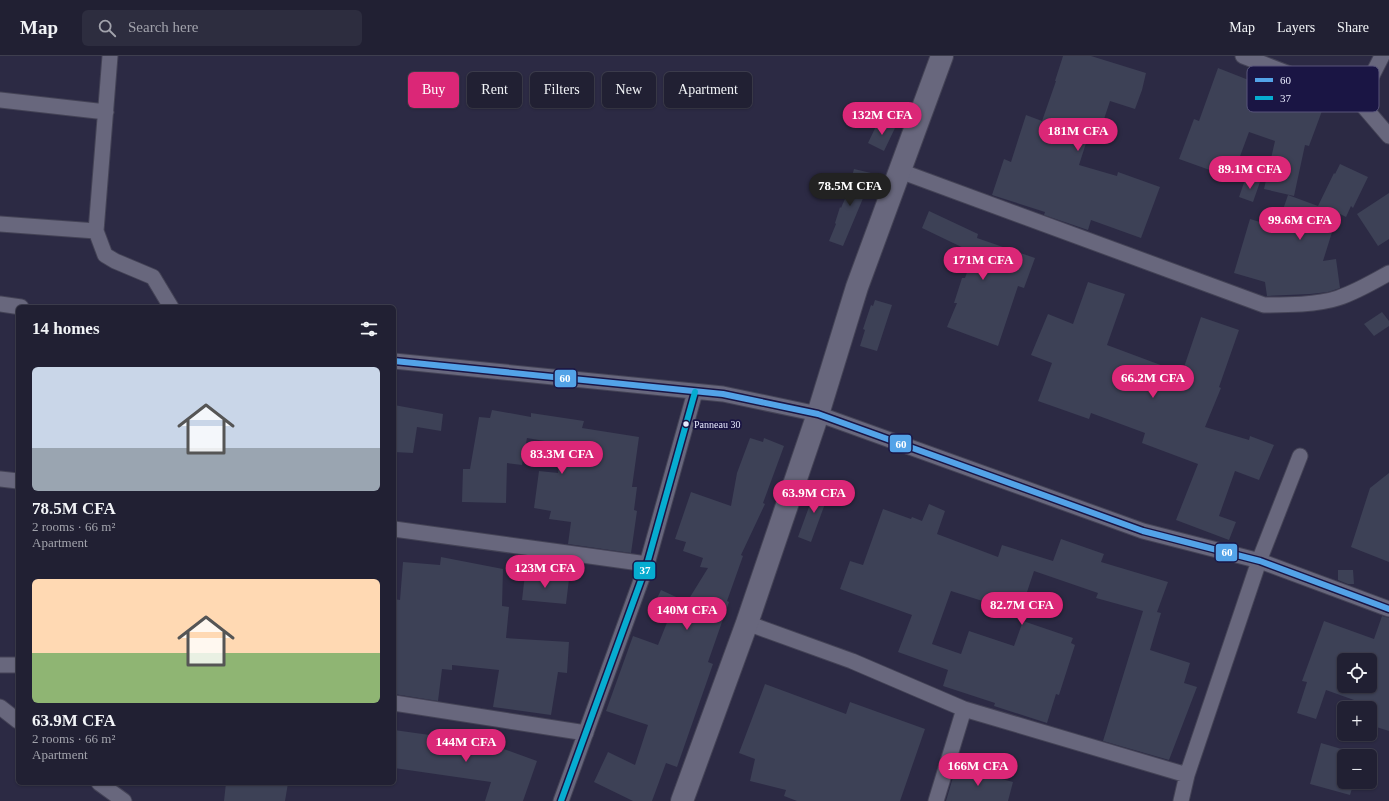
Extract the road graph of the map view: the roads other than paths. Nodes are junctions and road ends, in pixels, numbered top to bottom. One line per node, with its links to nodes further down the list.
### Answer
1 (110, 56): 8 (street)
2 (942, 56): 11 (street)
3 (1243, 56): 5 (street)
4 (1382, 56): 6 (street)
5 (1269, 66)
6 (1377, 66)
7 (0, 100): 8 (street)
8 (106, 112): 13 (street)
9 (1368, 112): 10 (street)
10 (1389, 136)
11 (900, 171): 14 (street); 20 (street)
12 (0, 224): 13 (street)
13 (96, 231): 16 (street)
14 (1389, 273)
15 (0, 304): 17 (street)
16 (170, 305)
17 (16, 306)
18 (396, 361): 19 (street)
19 (695, 392): 20 (street); 26 (street)
20 (818, 414): 25 (street); 28 (street)
21 (1300, 456): 25 (street)
22 (0, 479): 23 (street)
23 (16, 481)
24 (396, 529): 26 (street)
25 (1259, 561): 27 (street); 36 (street)
26 (647, 564): 35 (street)
27 (1389, 609)
28 (747, 622): 33 (street); 40 (street)
29 (16, 664): 30 (street)
30 (0, 665)
31 (396, 703): 35 (street)
32 (0, 707): 34 (street)
33 (964, 710): 36 (street); 41 (street)
34 (16, 719)
35 (586, 733): 39 (street)
36 (1187, 775): 42 (street)
37 (103, 785): 38 (street)
38 (124, 801)
39 (561, 801)
40 (682, 801)
41 (936, 801)
42 (1181, 801)

